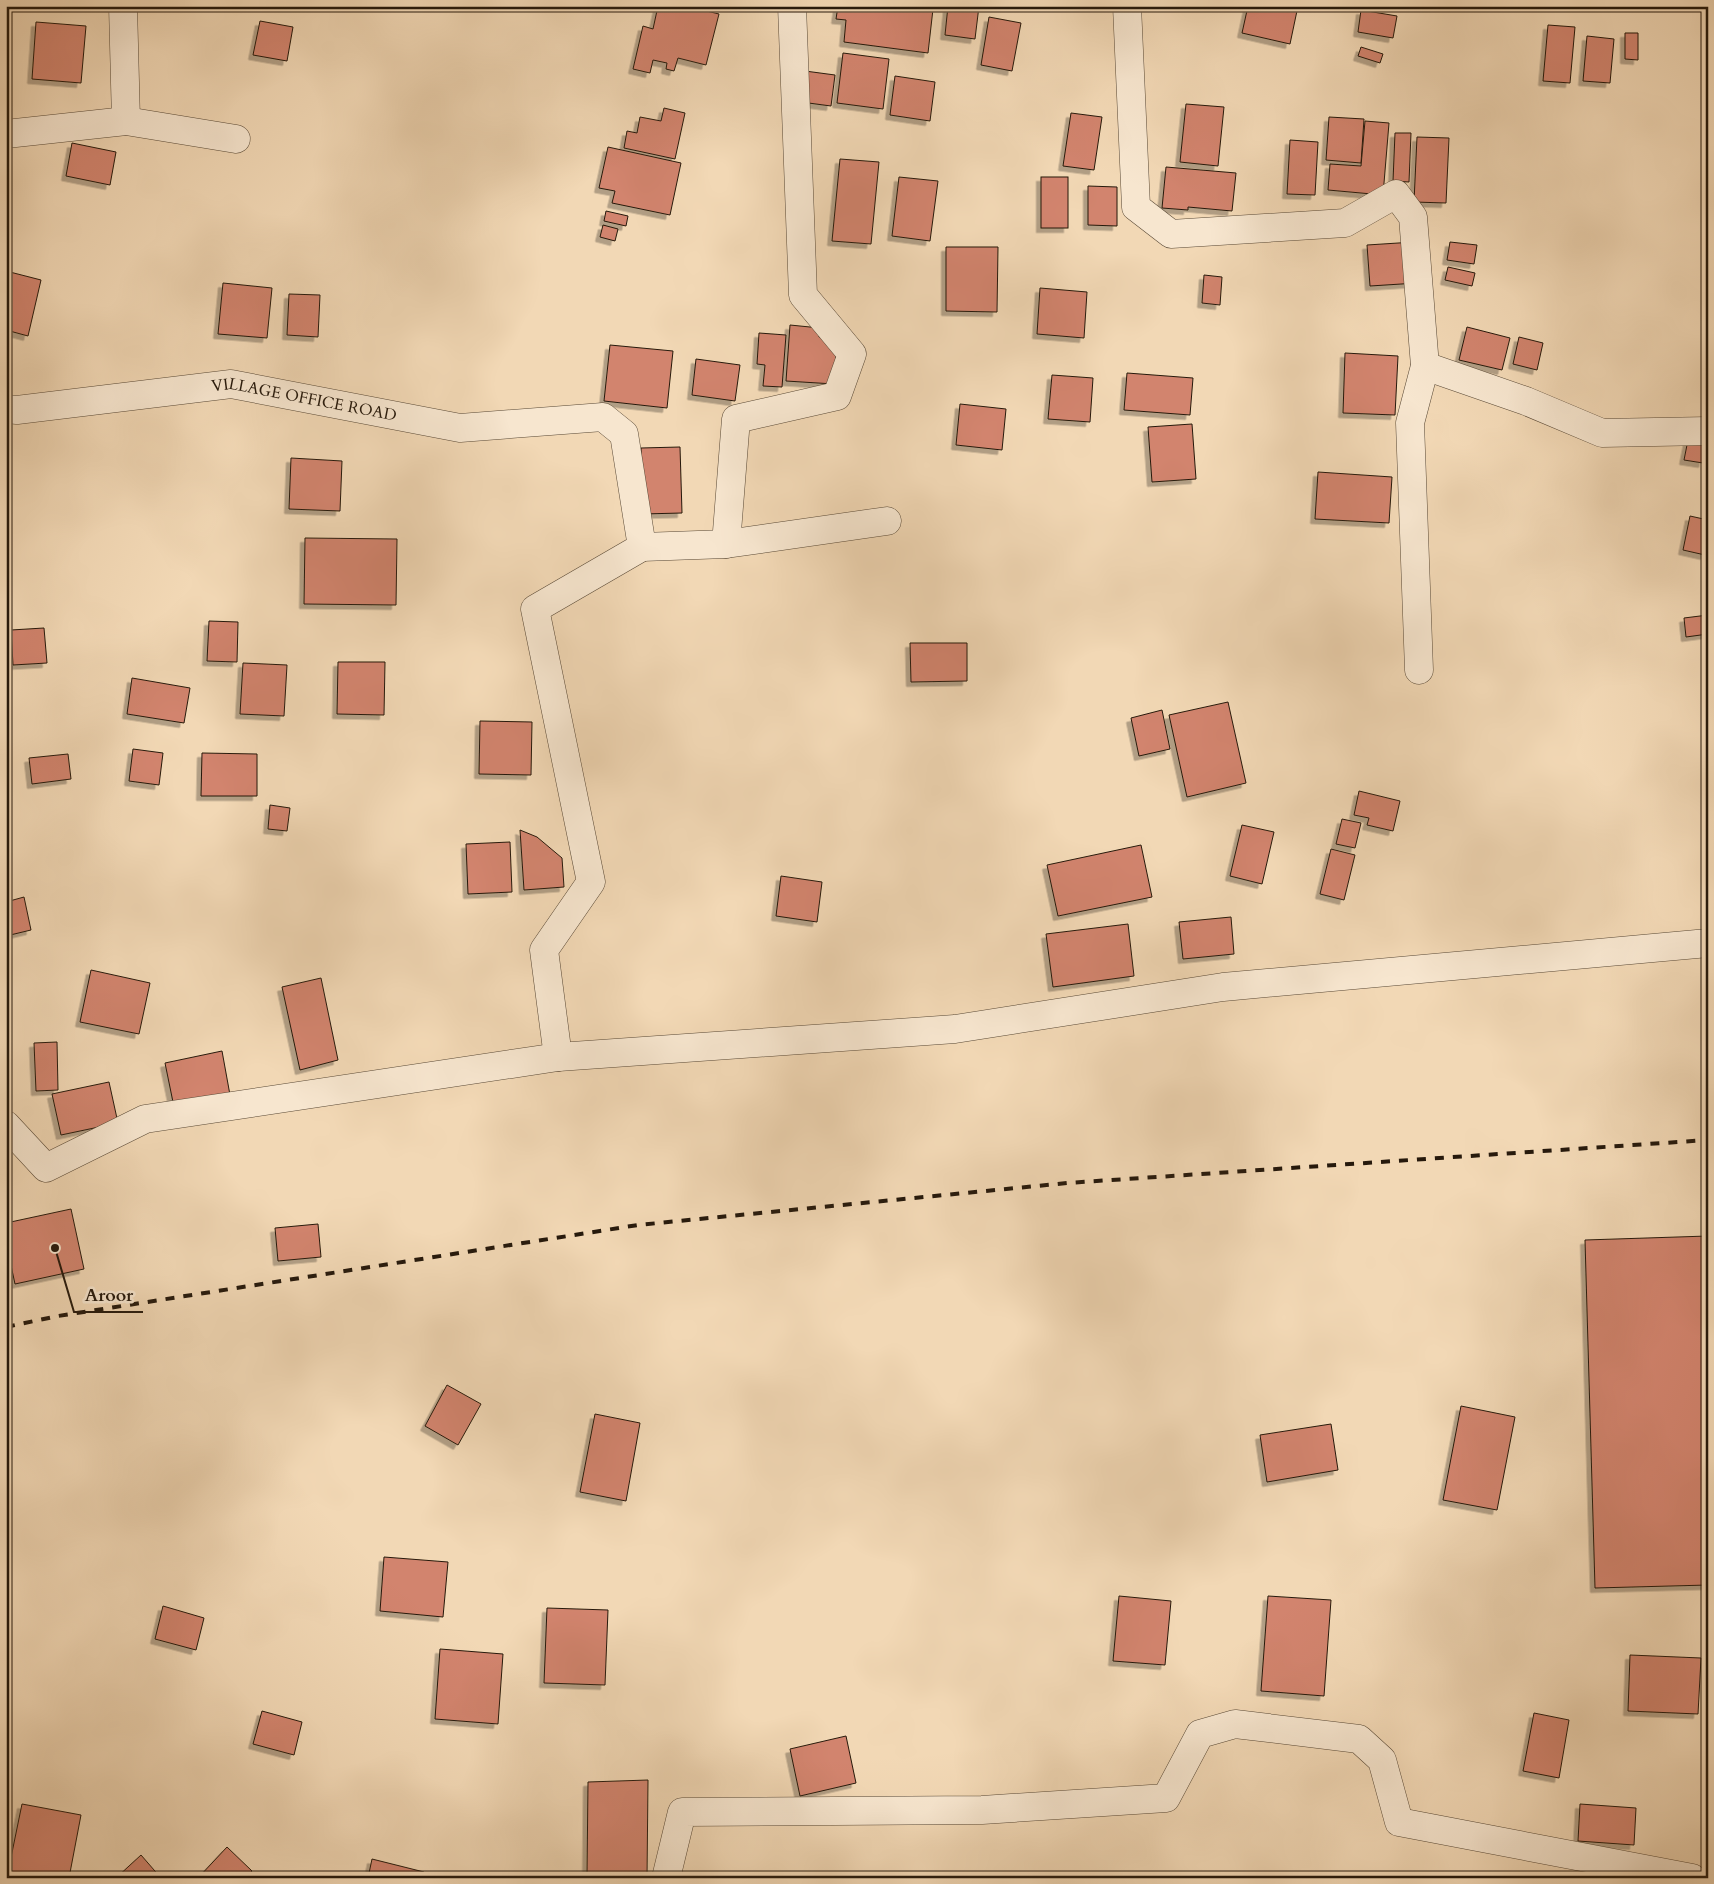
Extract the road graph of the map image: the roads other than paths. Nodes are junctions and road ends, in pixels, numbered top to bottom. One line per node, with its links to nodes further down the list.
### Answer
1 (123, 6): 4 (street)
2 (792, 6): 11 (street)
3 (1127, 6): 7 (street)
4 (126, 122): 5 (street); 6 (street)
5 (6, 134)
6 (236, 139)
7 (1425, 366): 9 (street); 13 (street)
8 (6, 409): 12 (street, VILLAGE OFFICE ROAD)
9 (1708, 431)
10 (887, 521): 11 (street)
11 (726, 544): 12 (street)
12 (642, 547): 15 (street)
13 (1419, 670)
14 (1708, 943): 15 (street)
15 (558, 1057): 16 (street)
16 (6, 1125)
17 (666, 1878): 18 (street)
18 (1692, 1878)

